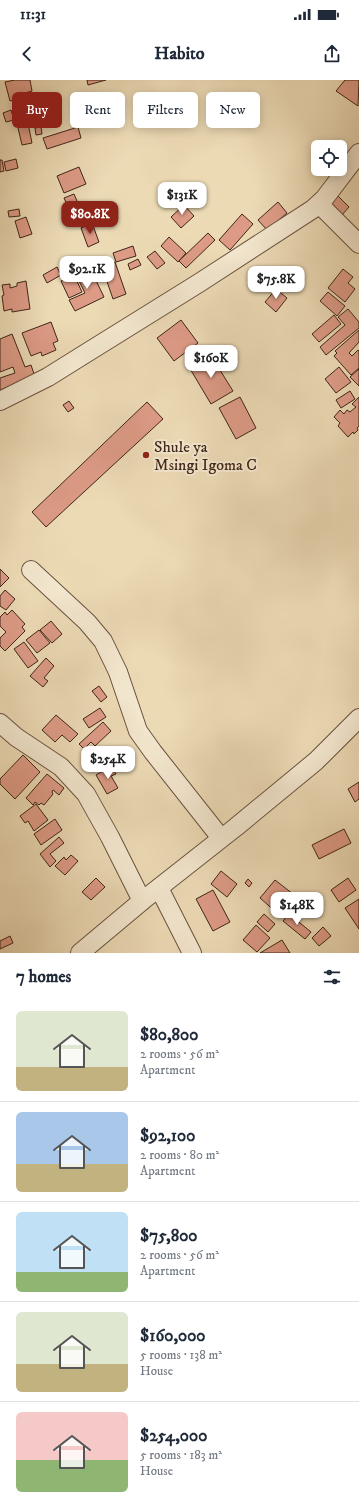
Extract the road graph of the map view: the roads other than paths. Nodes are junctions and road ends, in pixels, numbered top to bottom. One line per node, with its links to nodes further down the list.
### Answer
1 (359, 153): 2 (street)
2 (319, 204): 3 (street); 4 (street)
3 (359, 244)
4 (0, 401)
5 (31, 570): 8 (street)
6 (359, 718): 8 (street)
7 (0, 723): 10 (street)
8 (221, 838): 9 (street)
9 (159, 888): 10 (street); 12 (street)
10 (142, 901): 11 (street)
11 (80, 953)
12 (192, 953)

